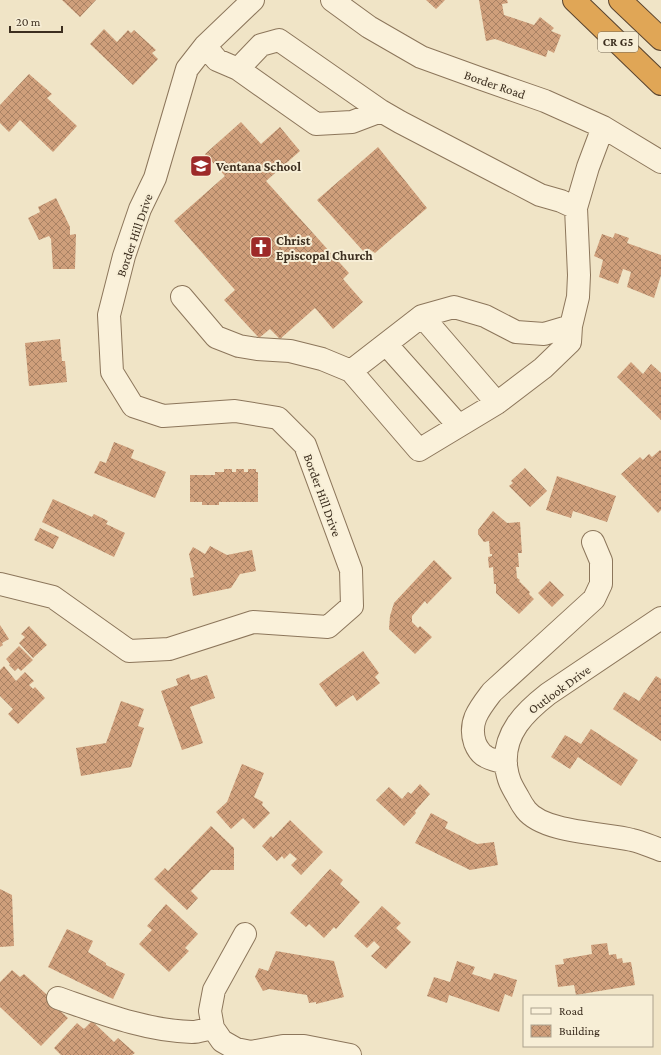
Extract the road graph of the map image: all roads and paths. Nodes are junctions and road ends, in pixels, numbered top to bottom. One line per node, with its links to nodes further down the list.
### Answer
1 (253, 0): 6 (street, Border Hill Drive)
2 (332, 0): 10 (street, Border Road)
3 (574, 0): 8 (highway, CR G5)
4 (620, 0): 5 (highway, CR G5)
5 (661, 39)
6 (205, 46): 7 (street); 21 (street, Border Hill Drive)
7 (238, 69): 9 (street); 9 (street)
8 (661, 84)
9 (381, 111): 12 (street)
10 (603, 127): 11 (street, Border Road); 12 (street)
11 (661, 162)
12 (576, 208): 15 (street)
13 (182, 297): 17 (street)
14 (422, 316): 15 (street); 16 (street); 18 (street)
15 (571, 326): 18 (street)
16 (386, 344): 17 (street); 19 (street)
17 (351, 371): 19 (street)
18 (497, 402): 19 (street)
19 (459, 426)
20 (593, 542): 23 (street)
21 (0, 584)
22 (661, 618): 23 (street, Outlook Drive)
23 (506, 763): 24 (street, Outlook Drive)
24 (661, 850)
25 (245, 934): 27 (street)
26 (58, 998): 27 (street)
27 (213, 1028): 28 (street)
28 (350, 1055)

